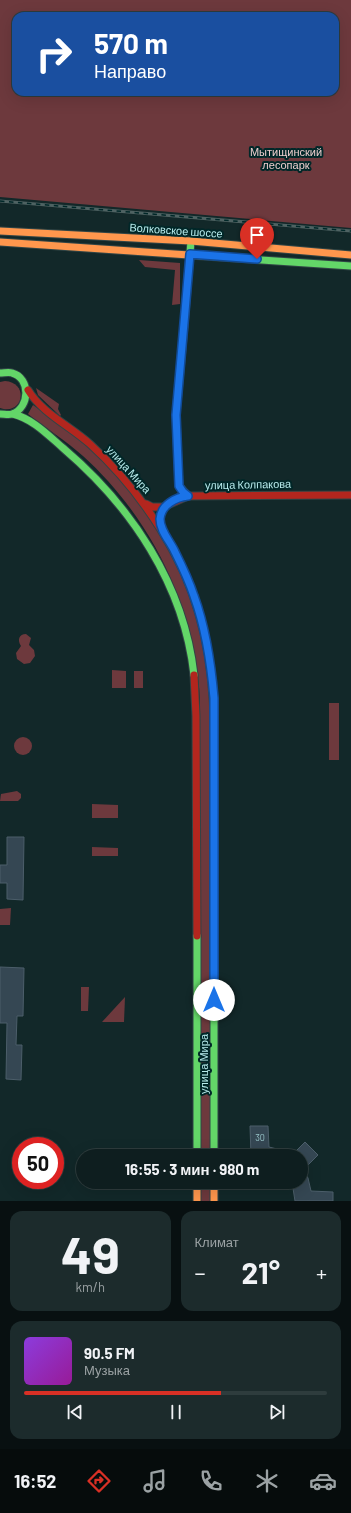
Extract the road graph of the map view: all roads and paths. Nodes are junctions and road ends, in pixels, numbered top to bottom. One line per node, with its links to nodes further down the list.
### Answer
1 (0, 231): 3 (main road, Волковское шоссе)
2 (0, 242): 4 (main road)
3 (191, 242): 4 (main road); 5 (main road, Волковское шоссе)
4 (190, 254): 6 (main road); 11 (main road)
5 (351, 255)
6 (351, 266)
7 (0, 373): 8 (main road, улица Мира)
8 (28, 390): 10 (main road); 15 (main road, улица Мира)
9 (0, 414): 10 (main road)
10 (13, 414): 18 (main road, улица Мира)
11 (179, 486): 13 (main road); 14 (main road)
12 (351, 495): 13 (main road, улица Колпакова)
13 (188, 496): 14 (main road, улица Колпакова)
14 (174, 500): 16 (main road)
15 (144, 502): 16 (main road); 17 (main road, улица Мира)
16 (166, 506): 17 (main road)
17 (161, 528): 19 (main road, улица Мира)
18 (197, 1149)
19 (214, 1149)
20 (197, 1189): 22 (main road)
21 (214, 1189): 23 (main road)
22 (197, 1201)
23 (214, 1201)

